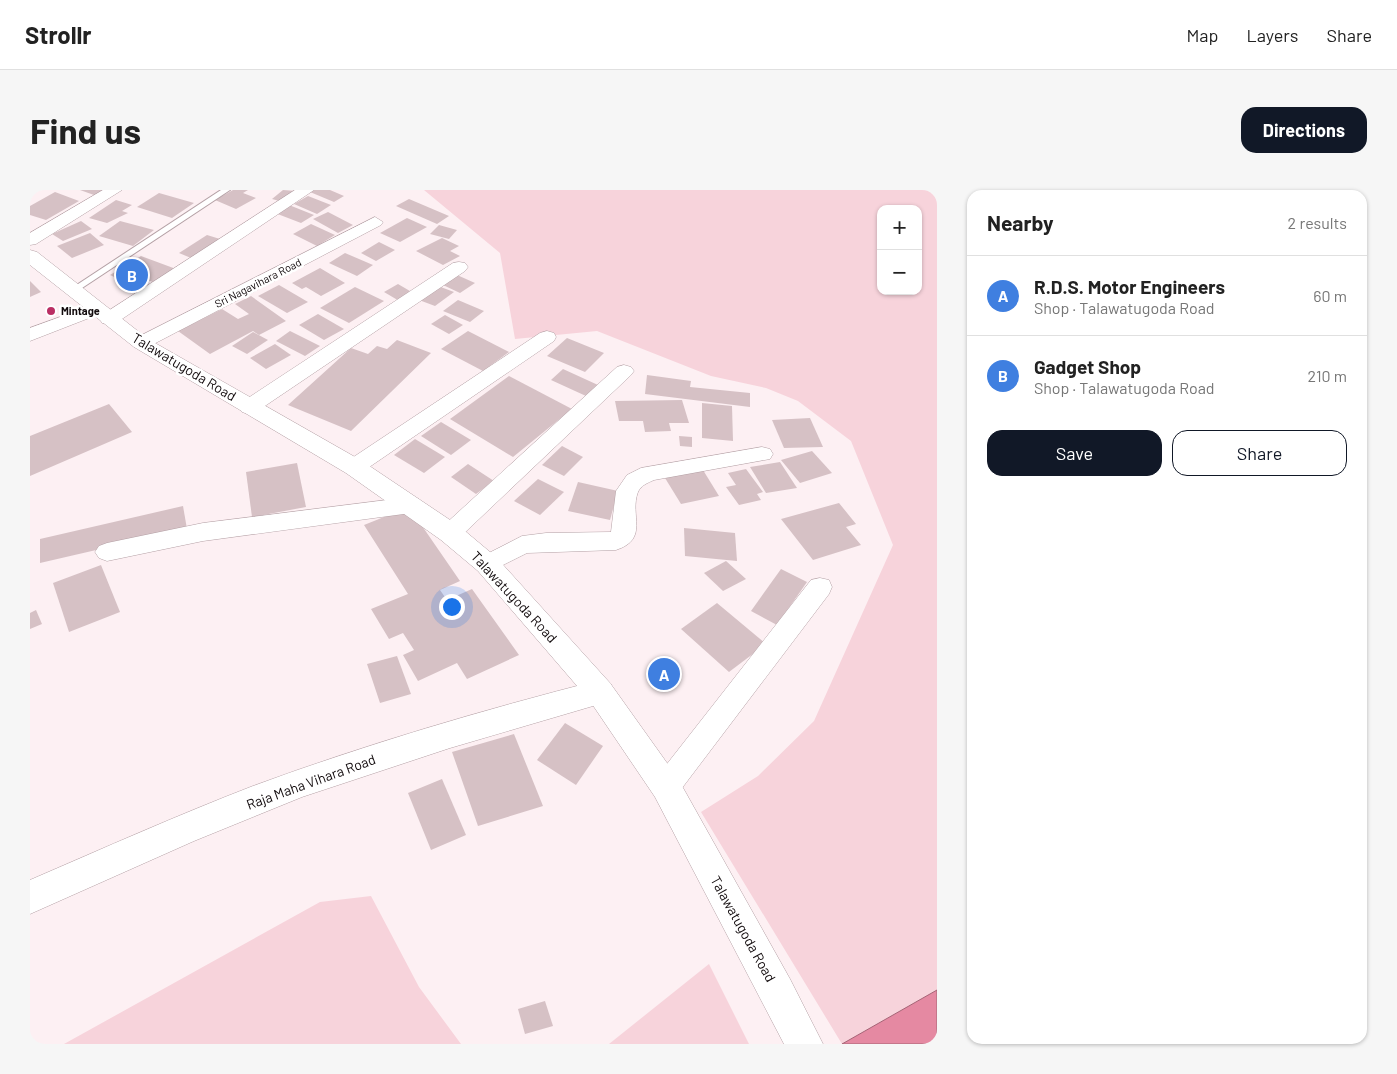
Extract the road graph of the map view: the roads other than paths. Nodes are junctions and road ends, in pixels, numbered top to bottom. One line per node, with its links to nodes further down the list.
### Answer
1 (114, 190): 5 (street)
2 (226, 190): 8 (lane)
3 (306, 190): 9 (street)
4 (375, 222): 12 (street, Sri Nagavihara Road)
5 (30, 240)
6 (30, 256): 8 (main road, Talawatugoda Road)
7 (459, 267): 14 (street)
8 (73, 290): 9 (main road, Talawatugoda Road)
9 (103, 314): 10 (street); 12 (main road, Talawatugoda Road)
10 (30, 335)
11 (547, 337): 16 (street)
12 (141, 343): 14 (main road, Talawatugoda Road)
13 (624, 371): 18 (street)
14 (249, 407): 16 (main road, Talawatugoda Road)
15 (762, 454): 20 (street)
16 (354, 467): 17 (main road, Talawatugoda Road)
17 (411, 505): 18 (main road, Talawatugoda Road); 19 (street)
18 (450, 533): 20 (main road, Talawatugoda Road)
19 (107, 552)
20 (486, 564): 22 (main road, Talawatugoda Road)
21 (820, 587): 23 (street)
22 (600, 692): 23 (main road, Talawatugoda Road); 24 (main road, Raja Maha Vihara Road)
23 (666, 787): 25 (main road, Talawatugoda Road)
24 (30, 897)
25 (800, 1038)

